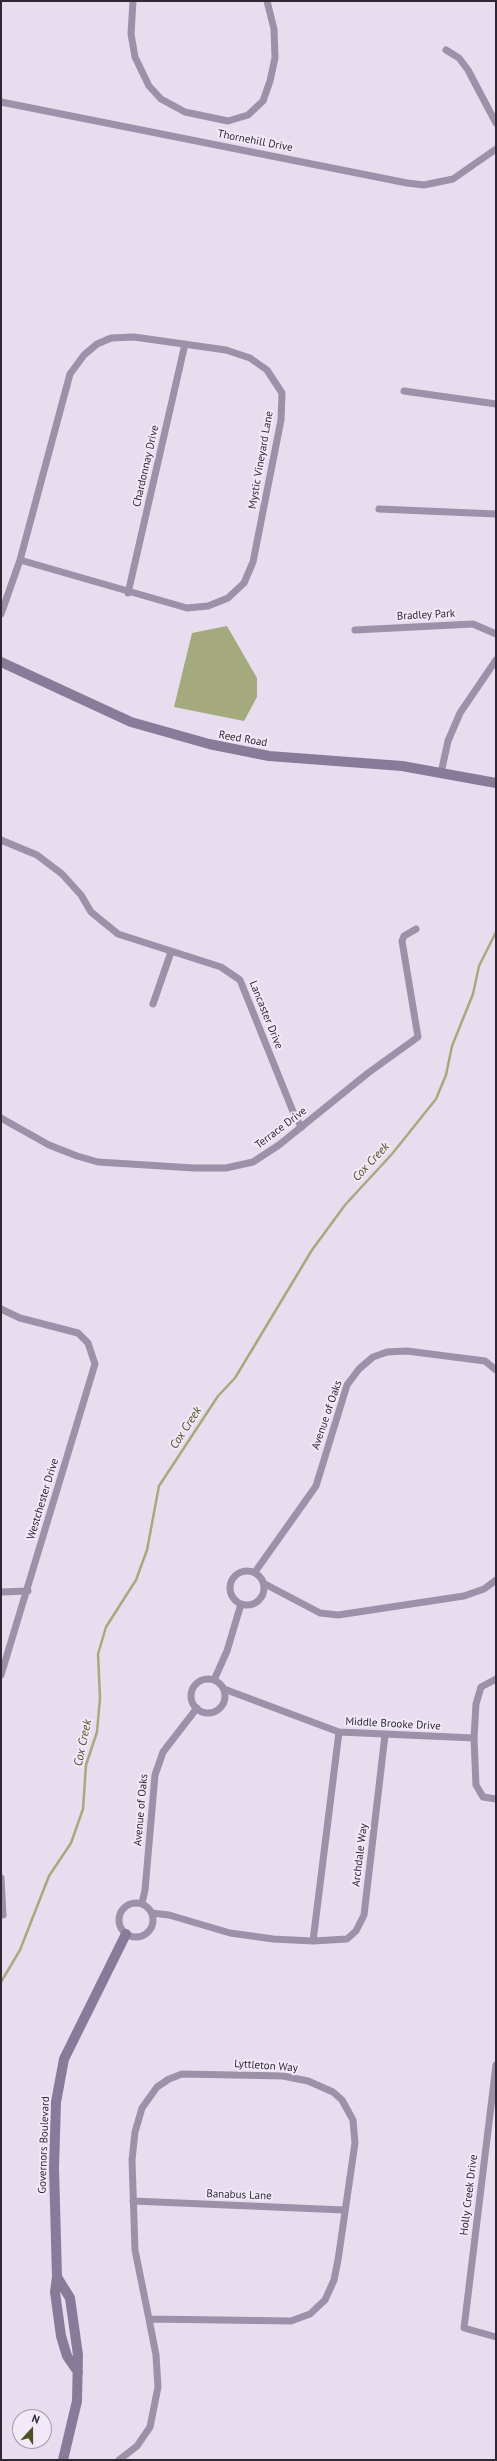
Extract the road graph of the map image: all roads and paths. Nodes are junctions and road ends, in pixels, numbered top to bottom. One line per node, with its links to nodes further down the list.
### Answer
1 (133, 1): 2 (street)
2 (267, 1)
3 (446, 50): 5 (street)
4 (1, 102): 6 (street, Thornehill Drive)
5 (496, 124)
6 (496, 149)
7 (185, 344): 12 (street, Mystic Vineyard Lane); 13 (street, Chardonnay Drive); 13 (street, Mystic Vineyard Lane)
8 (404, 391): 9 (street)
9 (496, 404)
10 (379, 509): 11 (street)
11 (496, 514)
12 (20, 560): 13 (street, Mystic Vineyard Lane); 14 (street, Mystic Vineyard Lane)
13 (128, 593)
14 (1, 614)
15 (355, 630): 16 (street, Bradley Park)
16 (496, 634)
17 (496, 660): 19 (street)
18 (1, 662): 19 (street, Reed Road)
19 (441, 773): 20 (street, Reed Road)
20 (496, 783)
21 (1, 840): 23 (street, Lancaster Drive)
22 (416, 929): 26 (street, Terrace Drive)
23 (171, 952): 24 (street); 26 (street, Lancaster Drive)
24 (153, 1004)
25 (1, 1118): 26 (street, Terrace Drive)
26 (302, 1127)
27 (1, 1309): 32 (street, Westchester Drive)
28 (496, 1370): 29 (street, Avenue of Oaks)
29 (255, 1572): 31 (street); 34 (street)
30 (496, 1580): 31 (street)
31 (265, 1584): 34 (street)
32 (28, 1591): 33 (street); 35 (street, Westchester Drive)
33 (1, 1592)
34 (241, 1604): 37 (street)
35 (1, 1675)
36 (496, 1679): 42 (street)
37 (214, 1680): 38 (street); 39 (street)
38 (224, 1689): 39 (street); 40 (street, Middle Brooke Drive)
39 (197, 1708): 45 (street, Avenue of Oaks)
40 (339, 1732): 41 (street, Middle Brooke Drive); 49 (street)
41 (385, 1735): 42 (street, Middle Brooke Drive); 49 (street, Archdale Way)
42 (474, 1738): 43 (street)
43 (496, 1799)
44 (1, 1878): 47 (street)
45 (142, 1903): 46 (street); 48 (street)
46 (152, 1913): 48 (street); 49 (street, Archdale Way)
47 (3, 1915)
48 (126, 1934): 54 (street, Governors Boulevard)
49 (313, 1941)
50 (496, 2064): 51 (street, Holly Creek Drive)
51 (494, 2093): 56 (street, Holly Creek Drive)
52 (133, 2201): 53 (street, Banabus Lane); 53 (street, Lyttleton Way); 55 (street, Lyttleton Way)
53 (344, 2210): 55 (street, Lyttleton Way)
54 (57, 2277): 57 (street); 57 (street, Governors Boulevard)
55 (149, 2319): 59 (street, Lyttleton Way)
56 (496, 2337)
57 (78, 2372): 58 (street)
58 (63, 2460)
59 (119, 2460)

